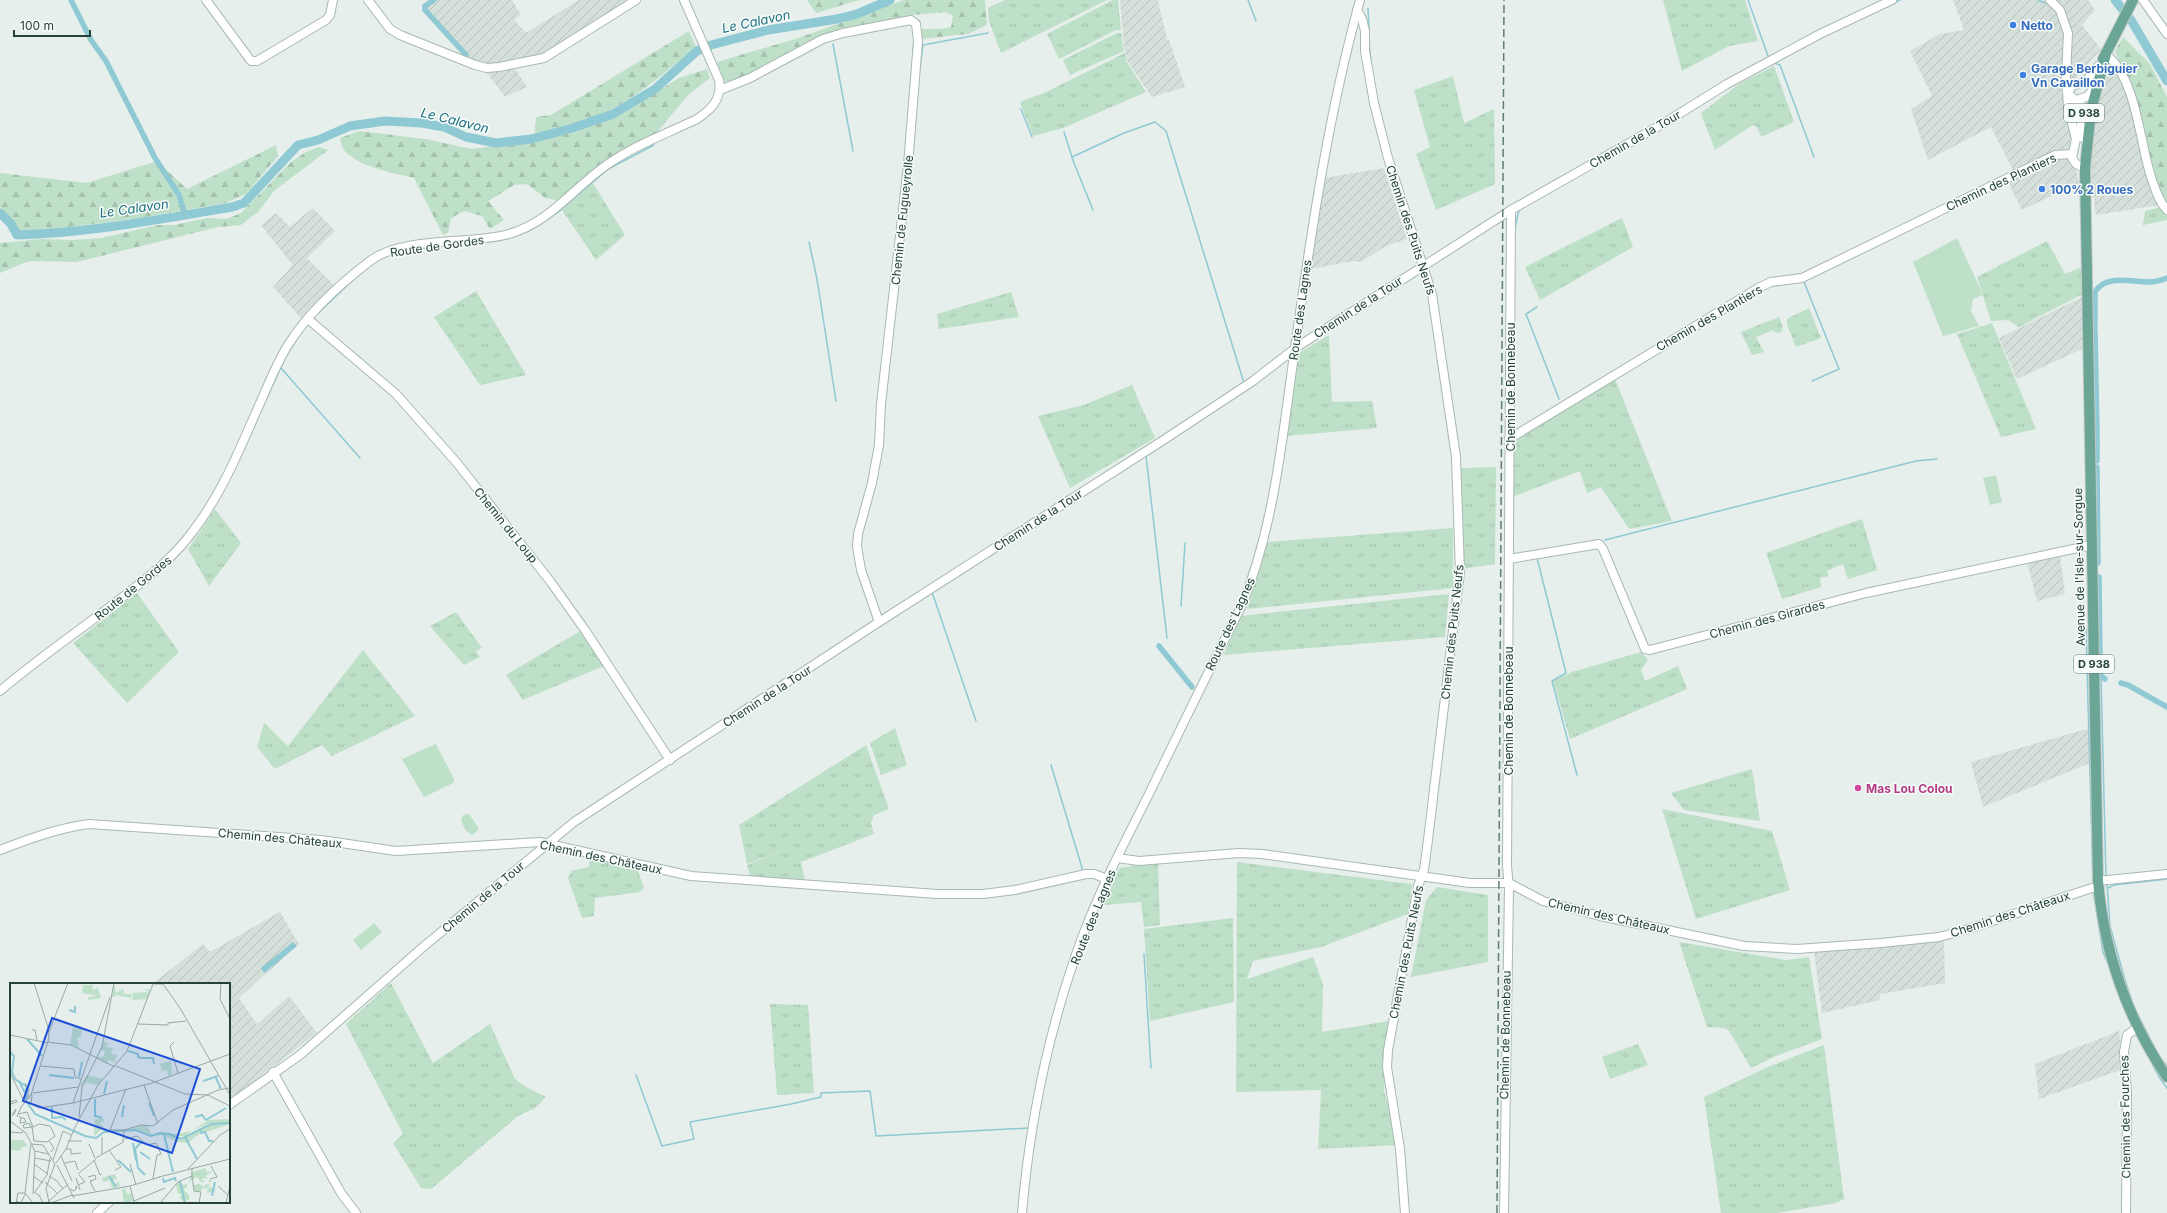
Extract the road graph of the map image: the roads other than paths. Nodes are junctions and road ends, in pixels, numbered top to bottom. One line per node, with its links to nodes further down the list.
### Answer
1 (206, 0): 2 (street)
2 (333, 0)
3 (368, 0): 4 (street)
4 (636, 0)
5 (684, 0): 16 (street)
6 (1360, 0): 11 (street, Route des Lagnes)
7 (1892, 0): 25 (street, Chemin de la Tour)
8 (2050, 0): 15 (street)
9 (2133, 0): 13 (main road, Avenue de l'Isle-sur-Sorgue / D 938)
10 (2144, 0): 12 (street)
11 (1357, 10): 27 (street, Chemin des Puits Neufs); 29 (street, Route des Lagnes)
12 (2167, 34)
13 (2106, 54): 14 (main road, Avenue de l'Isle-sur-Sorgue / D 938); 26 (street)
14 (2099, 71): 17 (main road, Avenue de l'Isle-sur-Sorgue / D 938); 21 (main road, Avenue de l'Isle-sur-Sorgue / D 938)
15 (2066, 77): 17 (street); 18 (street)
16 (720, 90): 28 (street, Route de Gordes); 33 (street, Chemin de Fugueyrolle)
17 (2084, 90): 18 (street); 19 (street); 21 (street); 22 (main road, Avenue de l'Isle-sur-Sorgue / D 938)
18 (2068, 93): 19 (street); 20 (street)
19 (2075, 100): 20 (street); 22 (street)
20 (2068, 107): 23 (street)
21 (2090, 114): 24 (main road, Avenue de l'Isle-sur-Sorgue / D 938)
22 (2083, 138): 24 (main road, Avenue de l'Isle-sur-Sorgue / D 938)
23 (2072, 154): 24 (street); 30 (street, Chemin des Plantiers)
24 (2085, 165): 31 (main road, Avenue de l'Isle-sur-Sorgue / D 938)
25 (1511, 210): 27 (street, Chemin de la Tour); 30 (street, Chemin de Bonnebeau)
26 (2167, 210)
27 (1424, 265): 29 (street, Chemin de la Tour); 40 (street, Chemin des Puits Neufs)
28 (308, 319): 34 (street, Route de Gordes); 35 (street, Chemin du Loup)
29 (1294, 348): 33 (street, Chemin de la Tour); 38 (street, Route des Lagnes)
30 (1509, 439): 32 (street, Chemin de Bonnebeau)
31 (2092, 546): 32 (street, Chemin des Girardes); 43 (main road, Avenue de l'Isle-sur-Sorgue / D 938)
32 (1509, 560): 42 (street, Chemin de Bonnebeau)
33 (879, 622): 35 (street, Chemin de la Tour)
34 (0, 691)
35 (670, 760): 36 (street, Chemin de la Tour)
36 (549, 844): 37 (street, Chemin des Châteaux); 41 (street, Chemin des Châteaux); 45 (street, Chemin de la Tour)
37 (0, 850)
38 (1117, 858): 40 (street, Chemin des Châteaux); 41 (street, Route des Lagnes)
39 (2167, 874): 43 (street, Chemin des Châteaux)
40 (1422, 876): 42 (street, Chemin des Châteaux); 52 (street, Chemin des Puits Neufs)
41 (1107, 879): 51 (street, Route des Lagnes)
42 (1509, 883): 43 (street, Chemin des Châteaux); 53 (street, Chemin de Bonnebeau)
43 (2098, 883): 44 (main road, Avenue de l'Isle-sur-Sorgue / D 938)
44 (2138, 1027): 46 (main road, Avenue de l'Isle-sur-Sorgue / D 938); 54 (street, Chemin des Fourches)
45 (273, 1072): 47 (street, Chemin de la Tour); 50 (street)
46 (2167, 1077)
47 (230, 1104)
48 (108, 1203): 49 (street)
49 (97, 1213)
50 (356, 1213)
51 (1022, 1213)
52 (1405, 1213)
53 (1504, 1213)
54 (2126, 1213)

